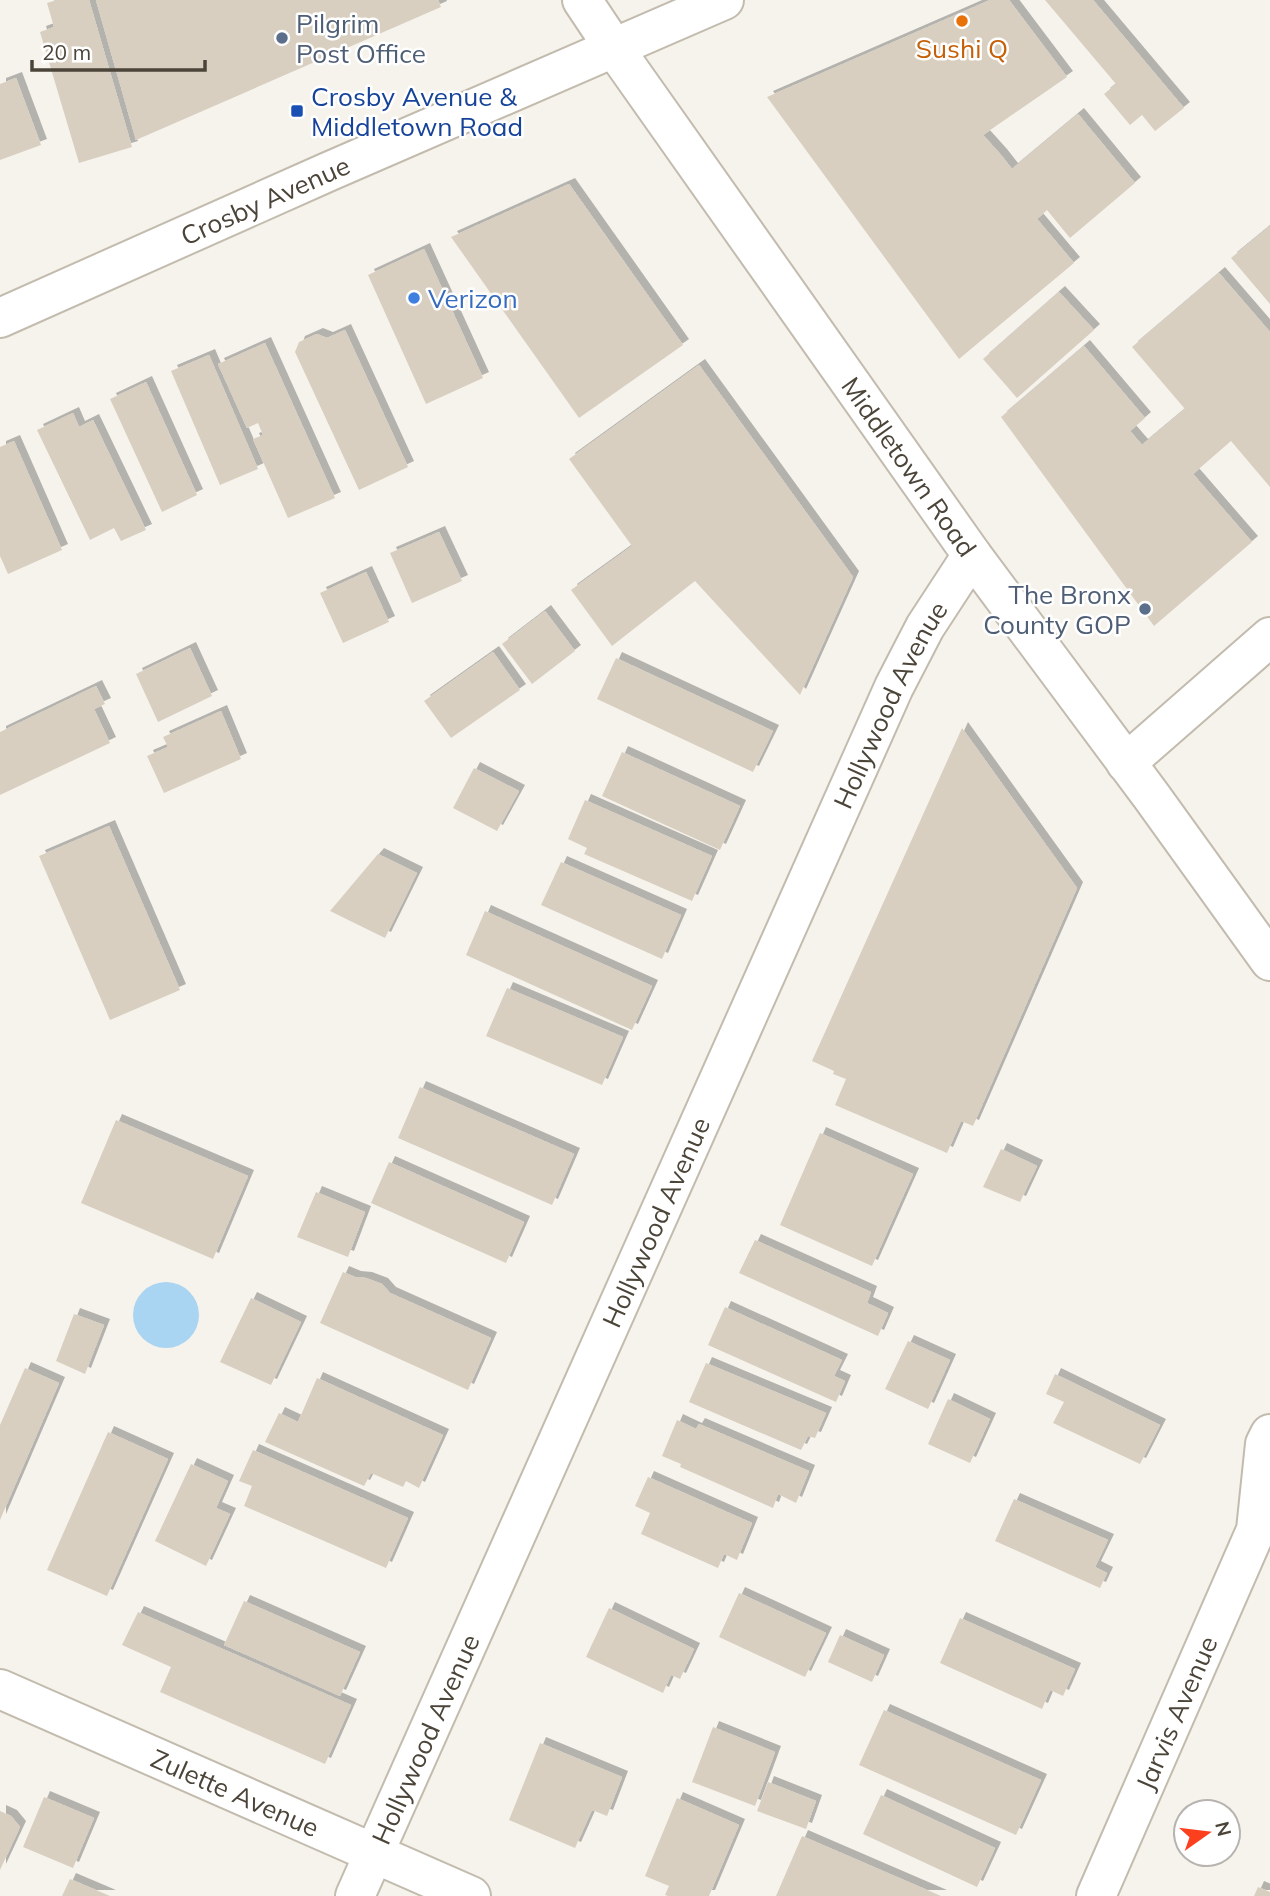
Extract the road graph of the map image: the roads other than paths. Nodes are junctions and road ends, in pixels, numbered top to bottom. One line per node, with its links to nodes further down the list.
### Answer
1 (582, 0): 3 (street, Middletown Road)
2 (724, 0): 3 (street, Crosby Avenue)
3 (614, 48): 4 (street, Crosby Avenue); 5 (street, Middletown Road)
4 (0, 318)
5 (972, 555): 7 (street, Middletown Road); 12 (street, Hollywood Avenue)
6 (1270, 637): 7 (street)
7 (1126, 763): 8 (street, Middletown Road)
8 (1270, 961)
9 (1270, 1434): 10 (street, Jarvis Avenue)
10 (1263, 1525): 15 (street, Jarvis Avenue)
11 (0, 1689): 12 (street, Zulette Avenue)
12 (374, 1852): 13 (street, Hollywood Avenue); 14 (street, Zulette Avenue)
13 (355, 1896)
14 (471, 1896)
15 (1096, 1896)

